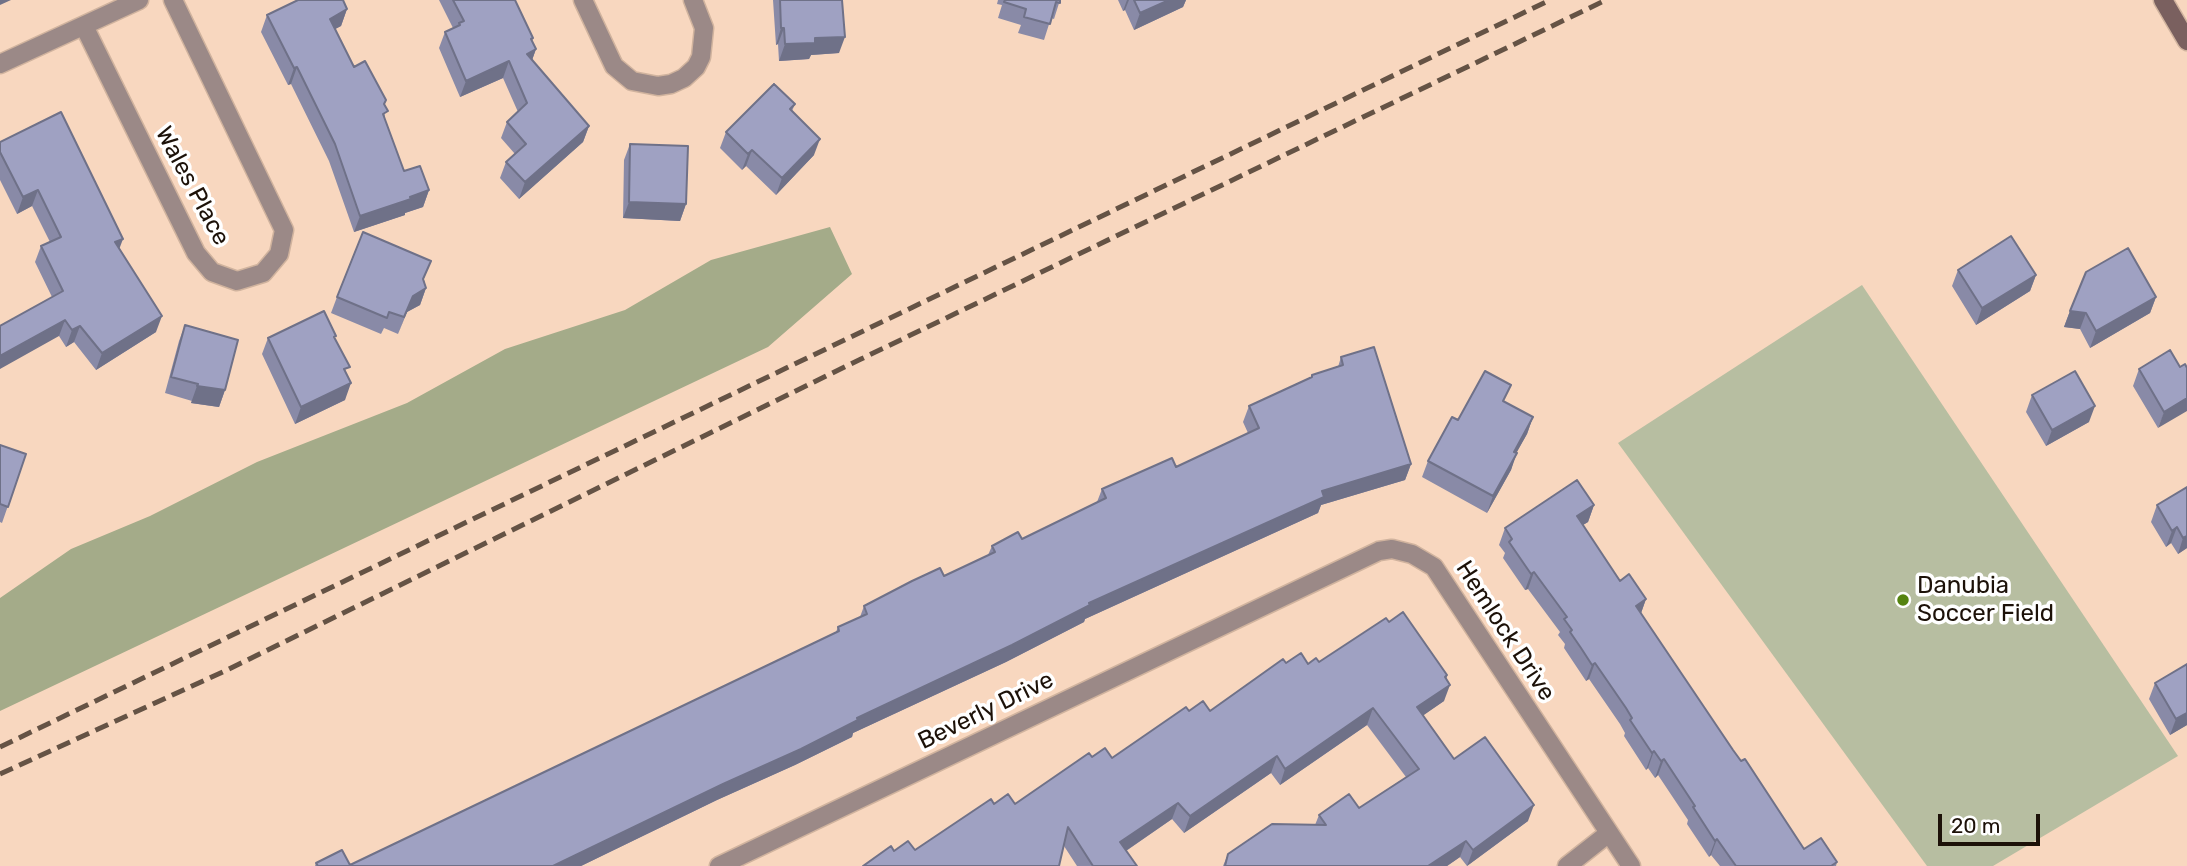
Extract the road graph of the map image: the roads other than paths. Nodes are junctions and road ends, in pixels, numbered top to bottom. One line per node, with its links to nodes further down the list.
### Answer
1 (139, 0): 6 (street)
2 (173, 0): 6 (street, Wales Place)
3 (583, 0): 4 (street)
4 (692, 0)
5 (2163, 0): 7 (street)
6 (84, 26): 8 (street)
7 (2187, 41)
8 (0, 65)
9 (1275, 600): 10 (street, Hemlock Drive); 11 (street, Beverly Drive)
10 (1609, 833): 12 (street); 13 (street, Hemlock Drive)
11 (719, 866)
12 (1567, 866)
13 (1631, 866)

